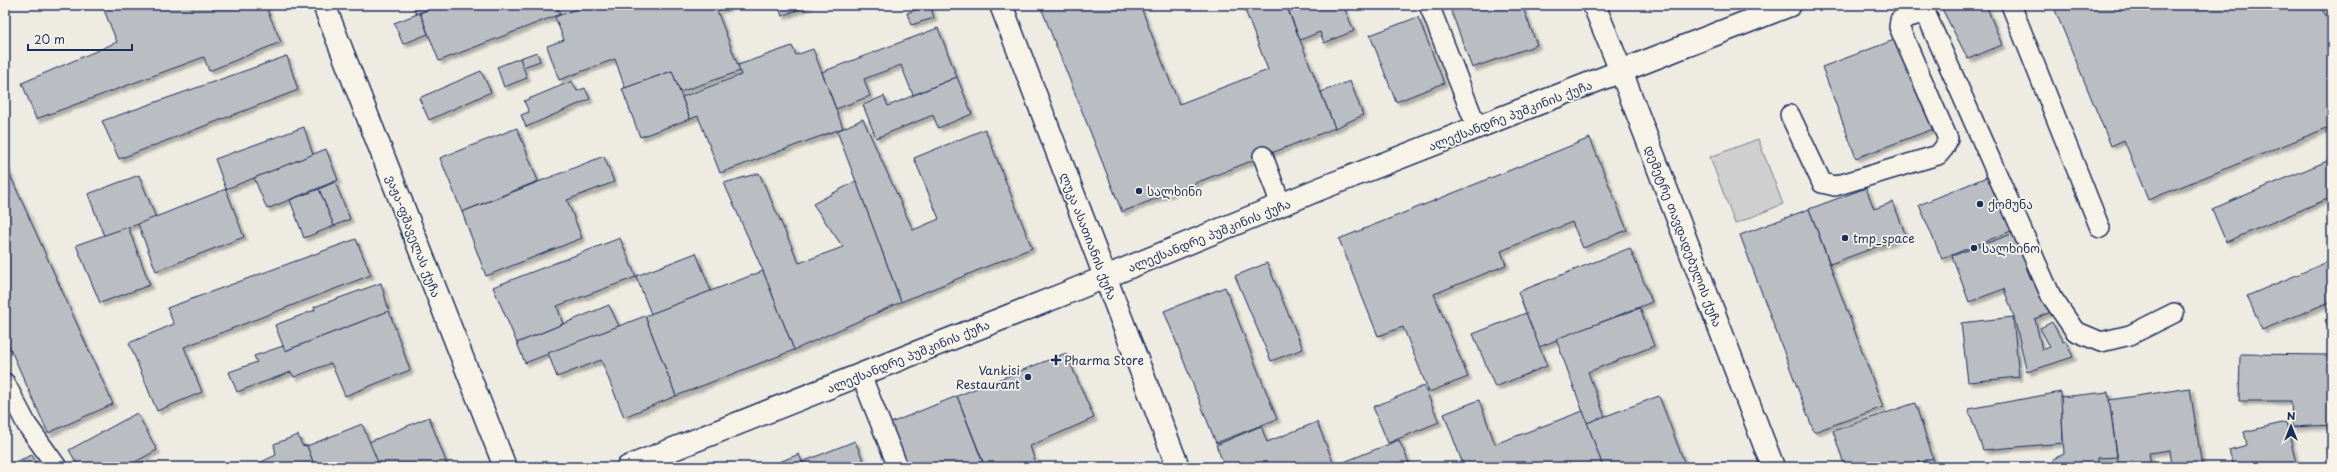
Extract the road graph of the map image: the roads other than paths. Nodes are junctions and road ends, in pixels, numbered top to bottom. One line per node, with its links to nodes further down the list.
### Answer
1 (324, 5): 19 (street, ვაჟა-ფშაველას ქუჩა)
2 (1001, 5): 14 (street, ლუკა ასათიანის ქუჩა)
3 (1429, 5): 10 (lane)
4 (1594, 5): 8 (street, დემეტრე თავდადებულის ქუჩა)
5 (1790, 5): 8 (street, ალექსანდრე პუშკინის ქუჩა)
6 (2011, 5): 13 (lane)
7 (1924, 9): 9 (lane); 15 (lane)
8 (1621, 71): 10 (street, ალექსანდრე პუშკინის ქუჩა); 23 (street, დემეტრე თავდადებულის ქუჩა)
9 (1790, 115)
10 (1477, 128): 12 (street, ალექსანდრე პუშკინის ქუჩა)
11 (1263, 156): 12 (lane)
12 (1281, 205): 14 (street, ალექსანდრე პუშკინის ქუჩა)
13 (2100, 228)
14 (1105, 277): 16 (street, ალექსანდრე პუშკინის ქუჩა); 22 (street, ლუკა ასათიანის ქუჩა)
15 (2174, 313)
16 (861, 375): 20 (street, ალექსანდრე პუშკინის ქუჩა); 21 (lane)
17 (5, 383): 18 (lane)
18 (57, 467)
19 (505, 467)
20 (628, 467)
21 (898, 467)
22 (1178, 467)
23 (1773, 467)

